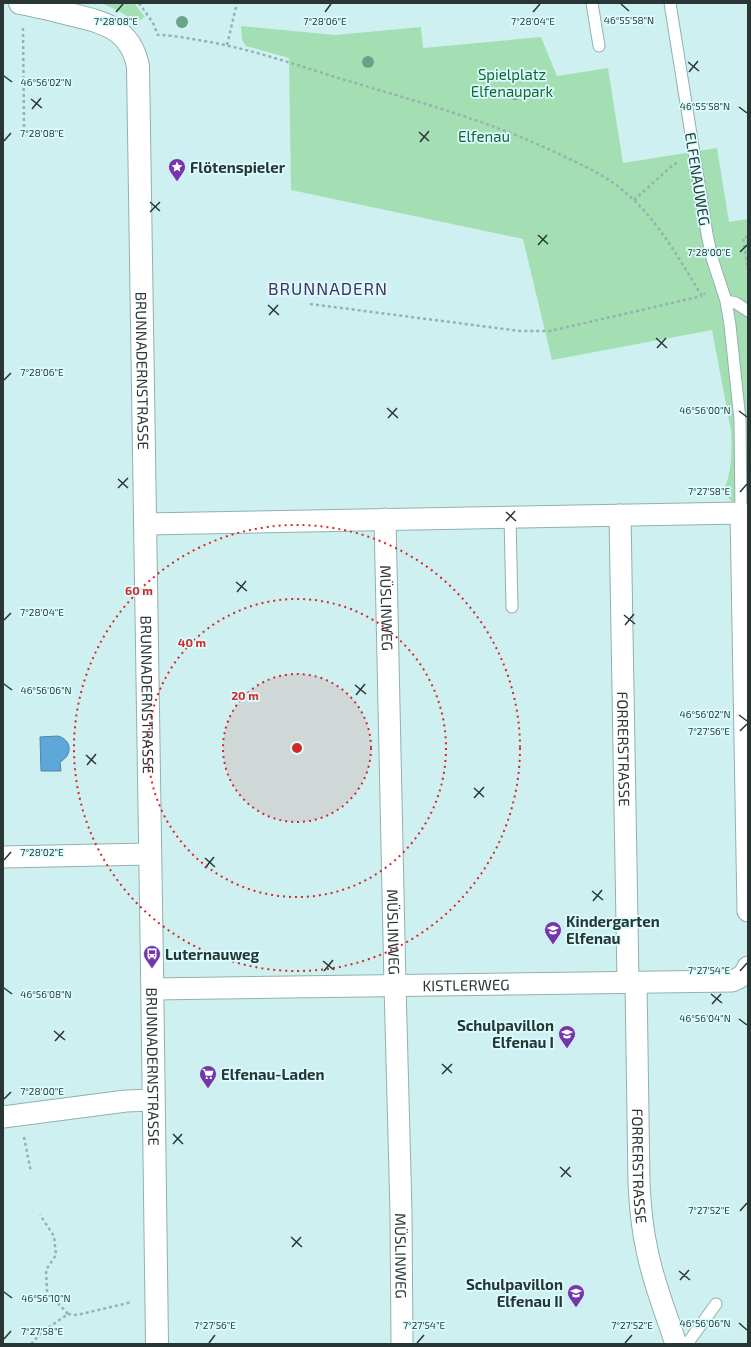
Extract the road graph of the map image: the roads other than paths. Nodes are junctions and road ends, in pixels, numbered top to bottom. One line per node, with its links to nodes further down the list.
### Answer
1 (20, 3): 11 (street, BRUNNADERNSTRASSE)
2 (592, 3): 4 (lane)
3 (670, 3): 5 (lane, ELFENAUWEG)
4 (599, 46)
5 (726, 301): 6 (lane); 7 (lane, ELFENAUWEG)
6 (748, 311)
7 (744, 513): 8 (street); 15 (street)
8 (620, 515): 9 (street); 17 (street, FORRERSTRASSE)
9 (510, 517): 10 (street); 12 (lane)
10 (385, 519): 11 (street); 18 (street, MÜSLINWEG)
11 (145, 524): 13 (street, BRUNNADERNSTRASSE)
12 (512, 607)
13 (150, 854): 14 (street); 19 (street, BRUNNADERNSTRASSE)
14 (3, 857)
15 (748, 911)
16 (748, 967): 17 (street, KISTLERWEG)
17 (632, 982): 18 (street, KISTLERWEG); 25 (street, FORRERSTRASSE)
18 (395, 985): 19 (street, KISTLERWEG); 24 (street, MÜSLINWEG)
19 (153, 989): 20 (street, BRUNNADERNSTRASSE)
20 (153, 1100): 21 (street); 23 (street, BRUNNADERNSTRASSE)
21 (11, 1116)
22 (716, 1304): 26 (lane)
23 (157, 1344)
24 (402, 1344)
25 (676, 1344)
26 (686, 1344)

